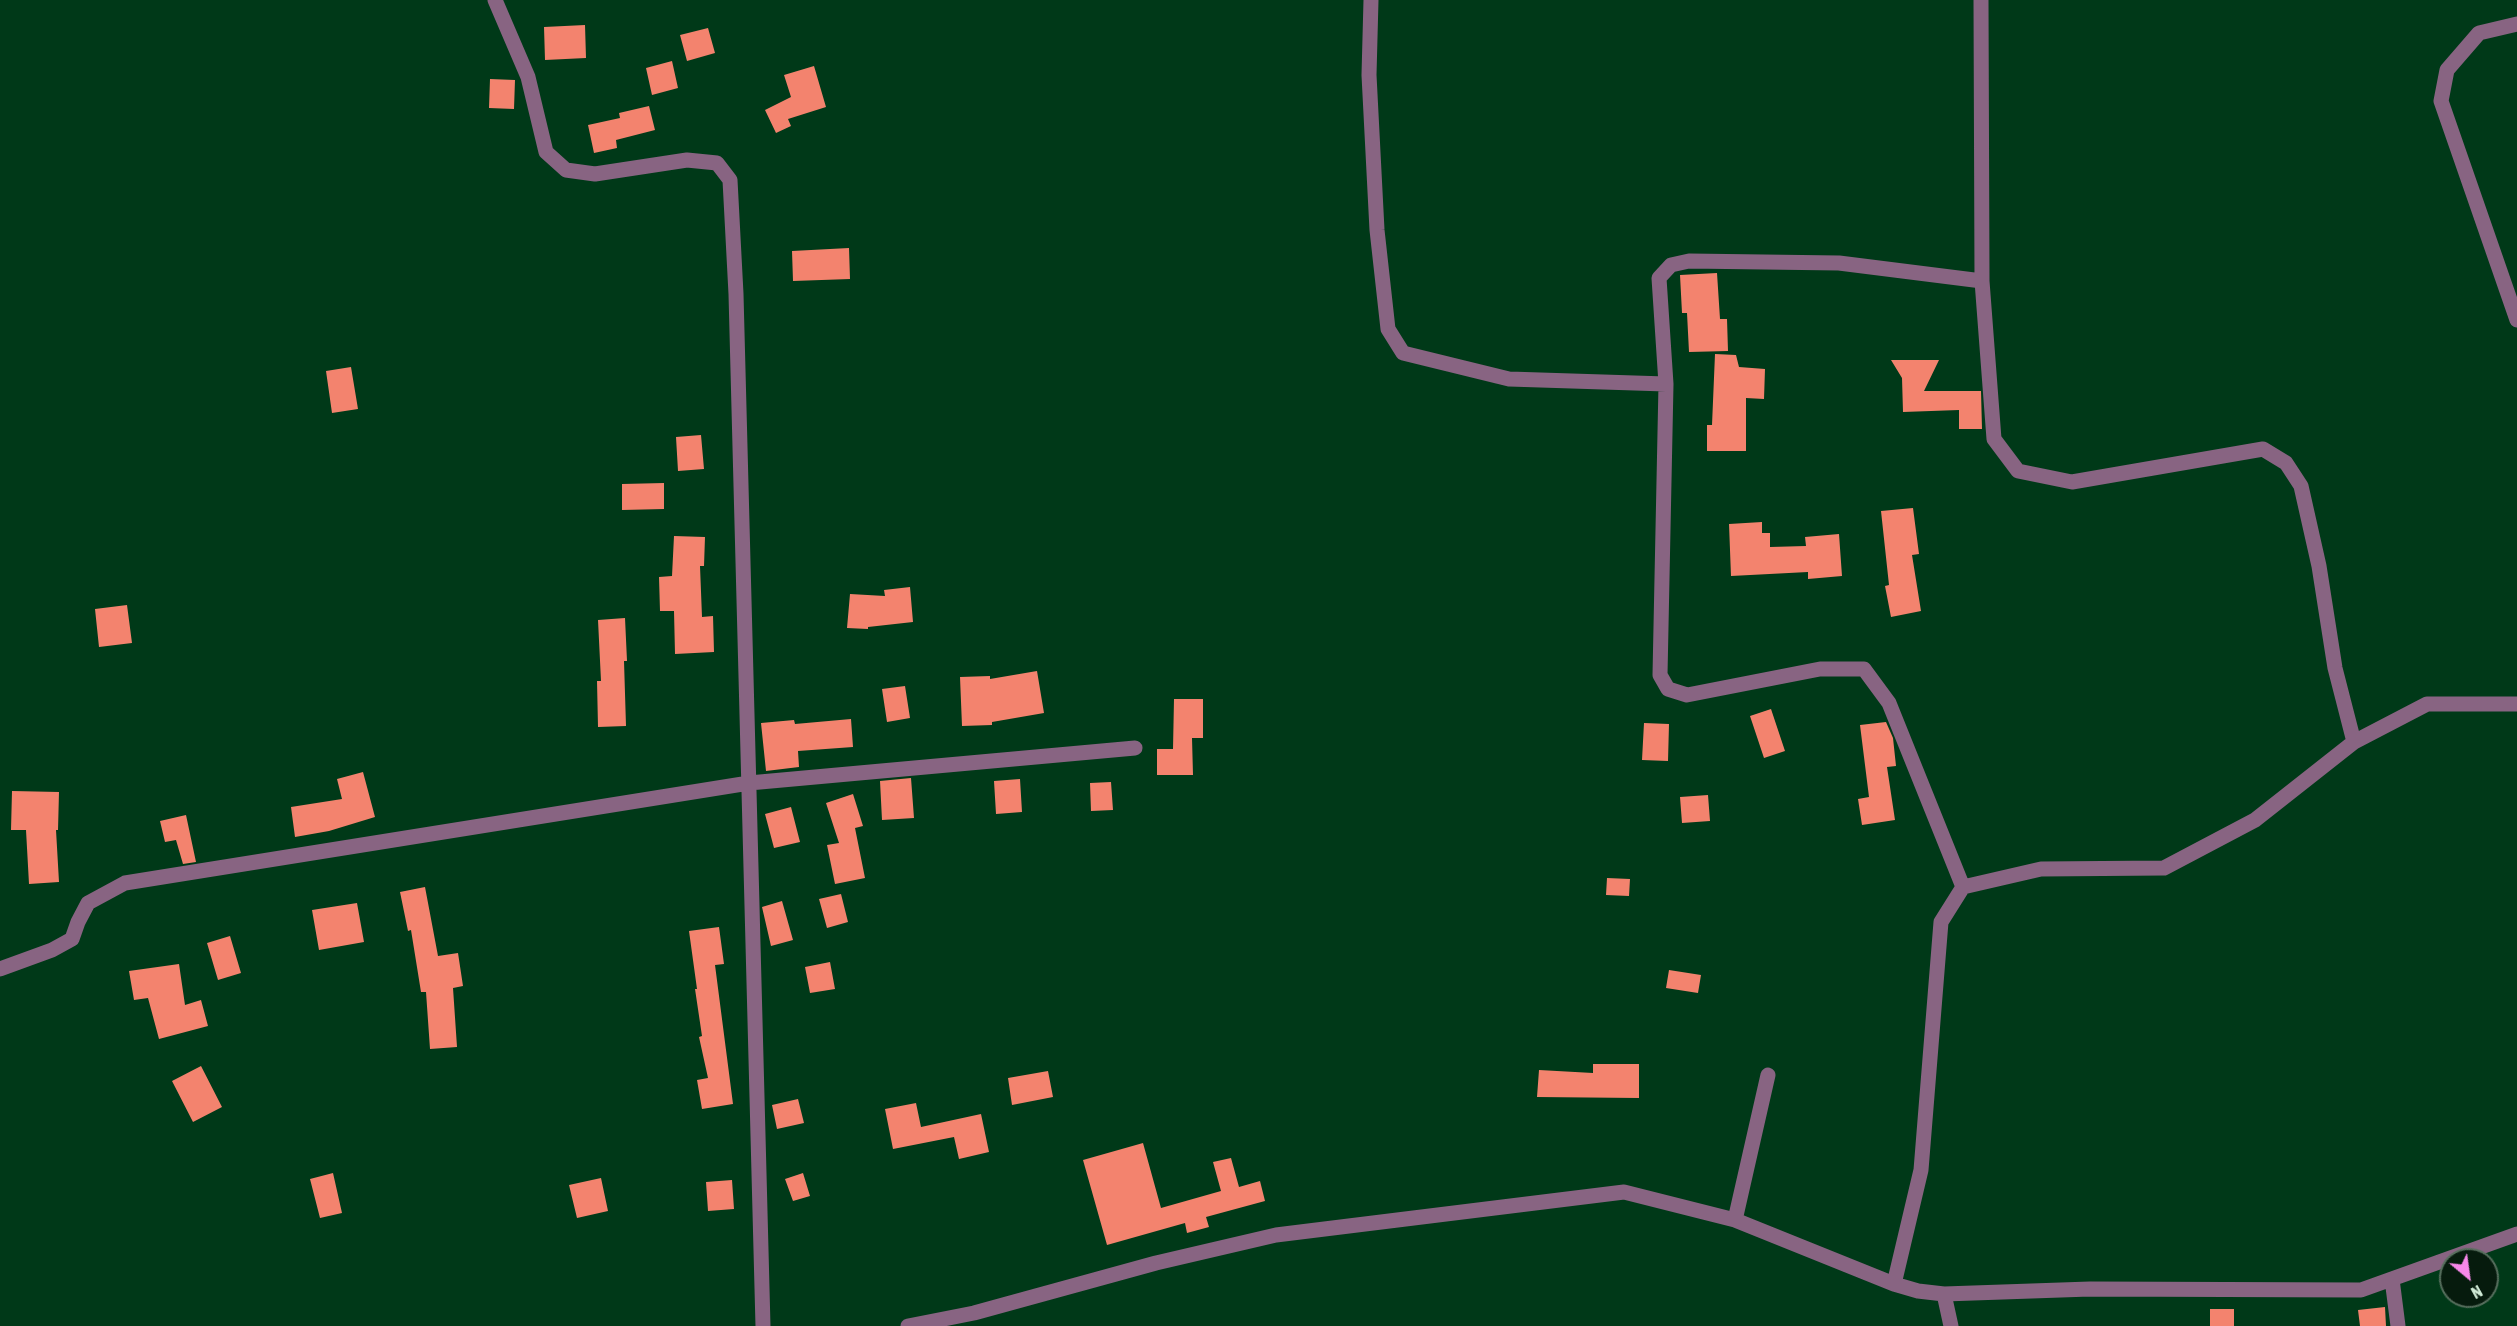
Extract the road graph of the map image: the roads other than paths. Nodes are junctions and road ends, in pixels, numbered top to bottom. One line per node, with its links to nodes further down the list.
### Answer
1 (495, 0): 11 (street)
2 (1371, 0): 7 (street)
3 (1981, 0): 5 (street)
4 (2517, 24): 6 (street)
5 (1982, 281): 7 (street); 9 (street)
6 (2517, 320)
7 (1666, 384): 12 (street)
8 (2517, 704): 9 (street)
9 (2354, 742): 12 (street)
10 (1135, 748): 11 (street)
11 (748, 783): 13 (street); 20 (street)
12 (1963, 886): 18 (street)
13 (0, 969)
14 (1768, 1074): 15 (street)
15 (1735, 1220): 18 (street); 21 (street)
16 (2517, 1234): 17 (street)
17 (2392, 1279): 19 (street); 23 (street)
18 (1894, 1284): 19 (street)
19 (1944, 1294): 22 (street)
20 (763, 1326)
21 (908, 1326)
22 (1951, 1326)
23 (2398, 1326)

